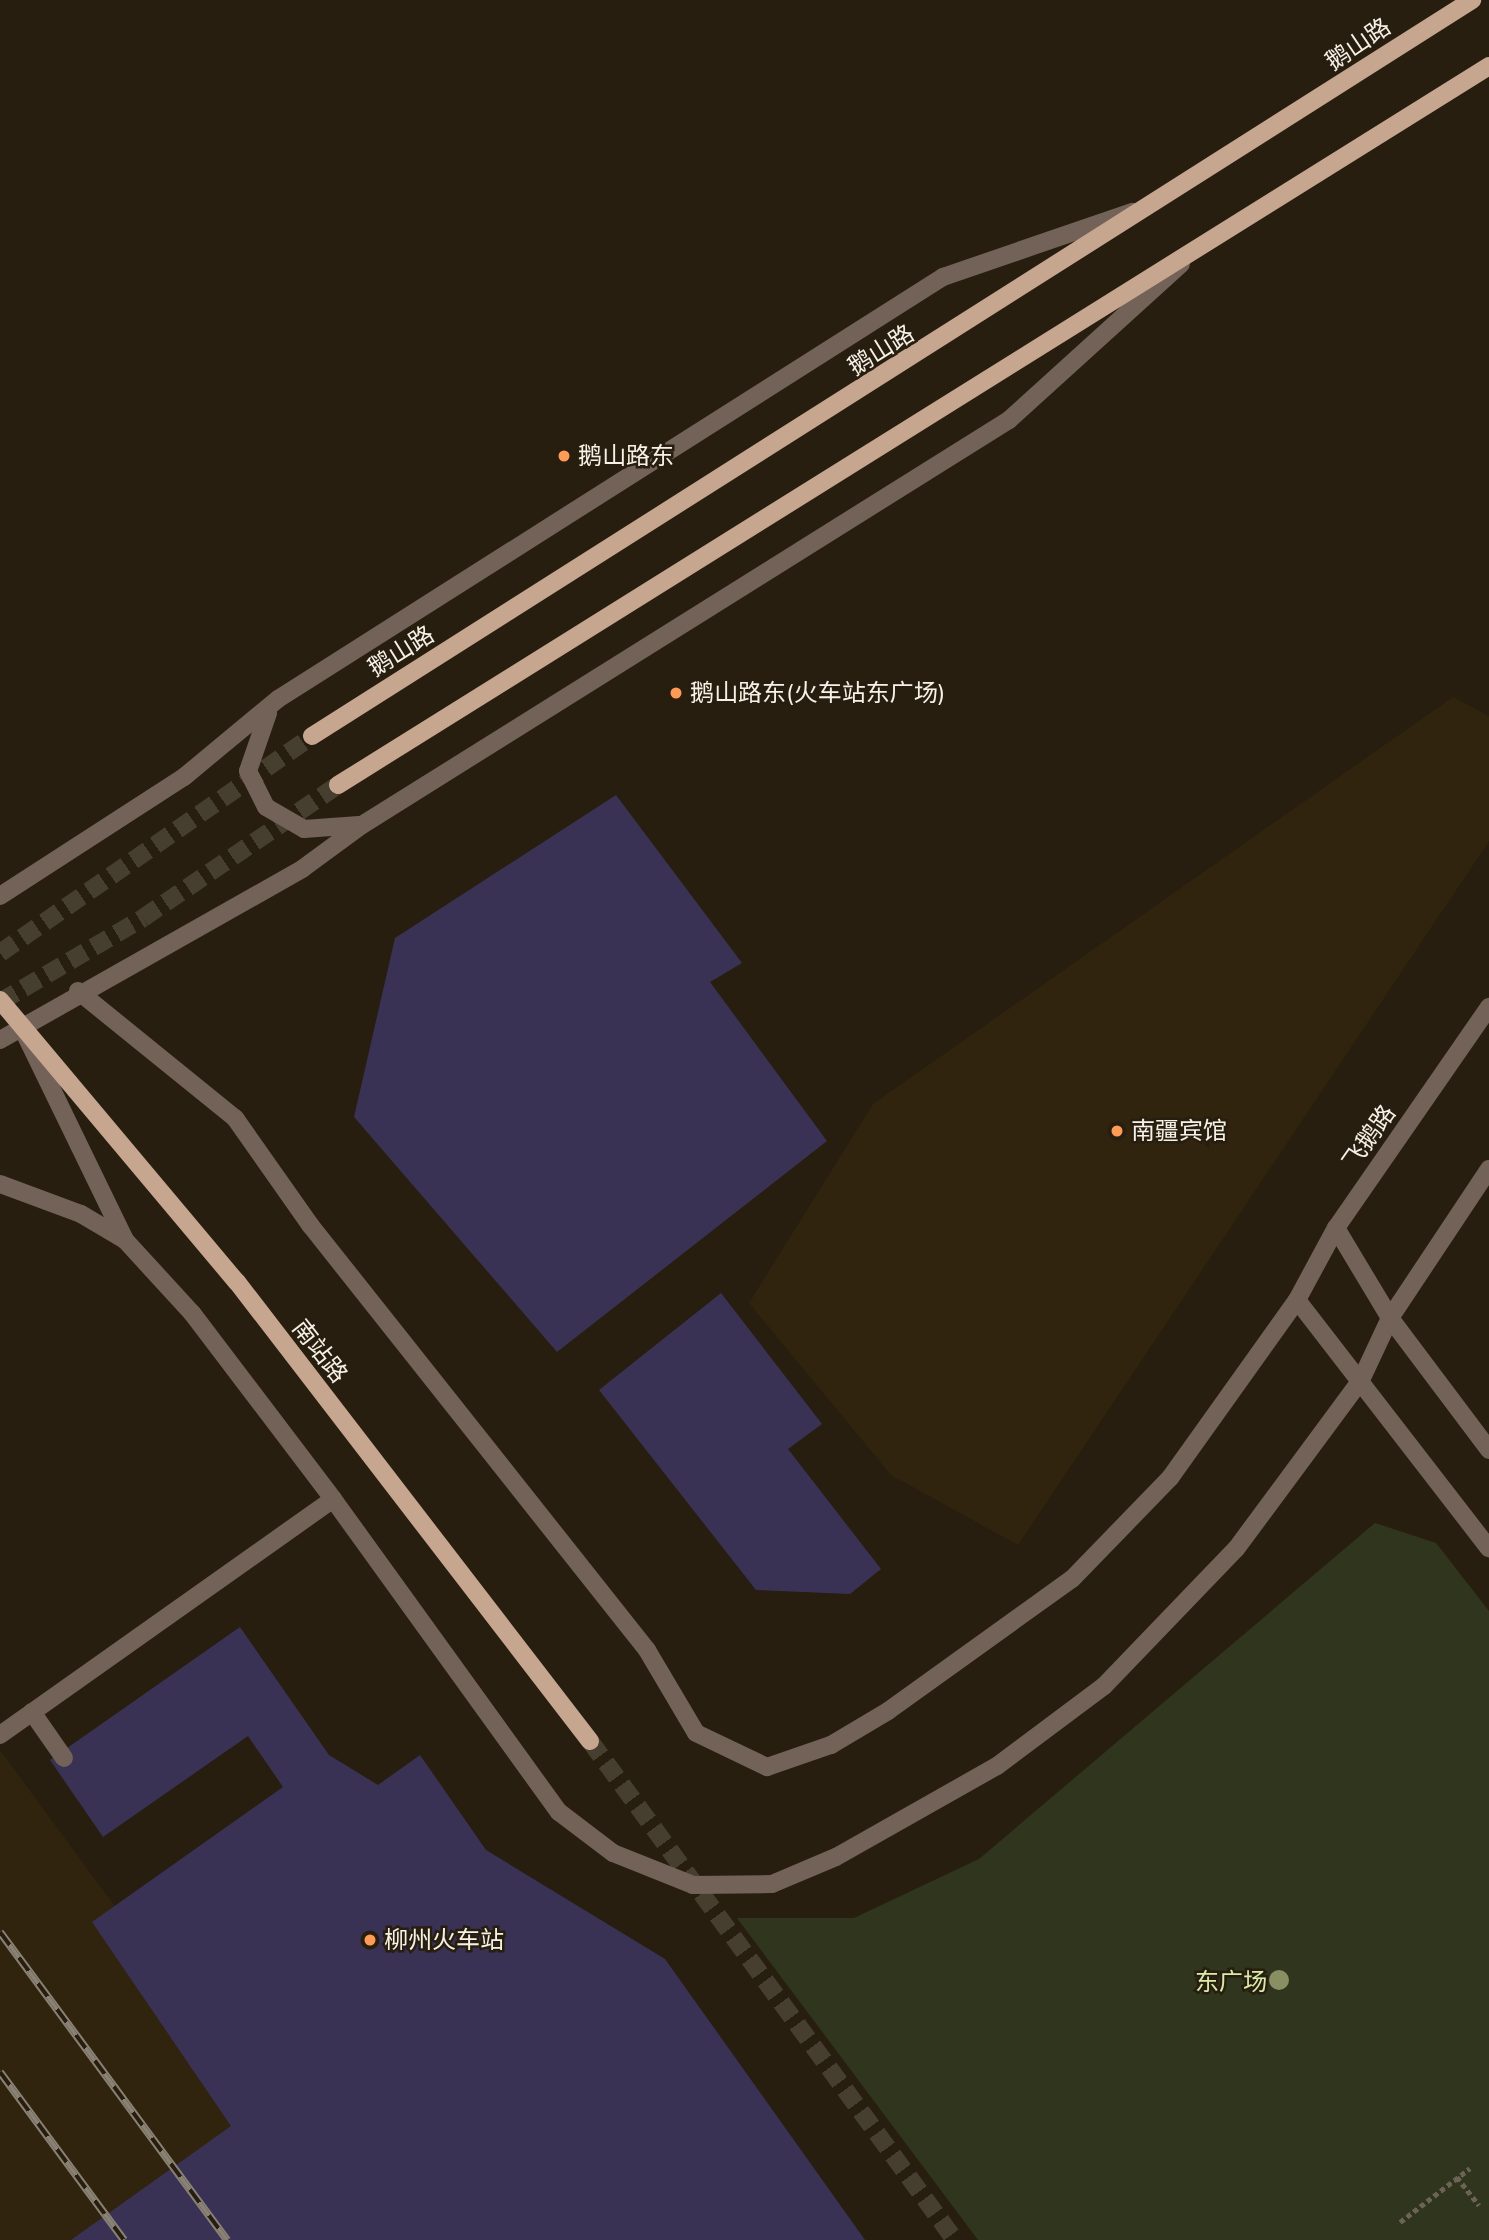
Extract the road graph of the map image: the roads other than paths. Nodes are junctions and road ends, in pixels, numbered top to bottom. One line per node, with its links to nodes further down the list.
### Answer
1 (1472, 0): 3 (main road, 鹅山路)
2 (1489, 66): 4 (main road)
3 (1161, 202): 5 (street); 6 (main road, 鹅山路)
4 (1200, 247): 7 (main road); 8 (street)
5 (278, 699): 8 (street); 9 (street)
6 (312, 736)
7 (338, 785)
8 (362, 825): 10 (street)
9 (0, 896)
10 (78, 991): 13 (street); 19 (street, 飞鹅路)
11 (0, 1000): 13 (main road, 南站路)
12 (1489, 1006): 17 (street, 飞鹅路)
13 (22, 1028): 14 (street); 18 (street); 27 (main road, 南站路)
14 (0, 1040)
15 (1489, 1169): 20 (street)
16 (0, 1184): 18 (street)
17 (1336, 1228): 19 (street, 飞鹅路); 20 (street)
18 (125, 1240): 23 (street)
19 (1297, 1300): 21 (street)
20 (1390, 1318): 21 (street); 22 (street)
21 (1361, 1380): 23 (street); 24 (street)
22 (1489, 1450)
23 (333, 1499): 25 (street)
24 (1489, 1548)
25 (32, 1712): 26 (street); 28 (street)
26 (0, 1735)
27 (590, 1741)
28 (64, 1758)

